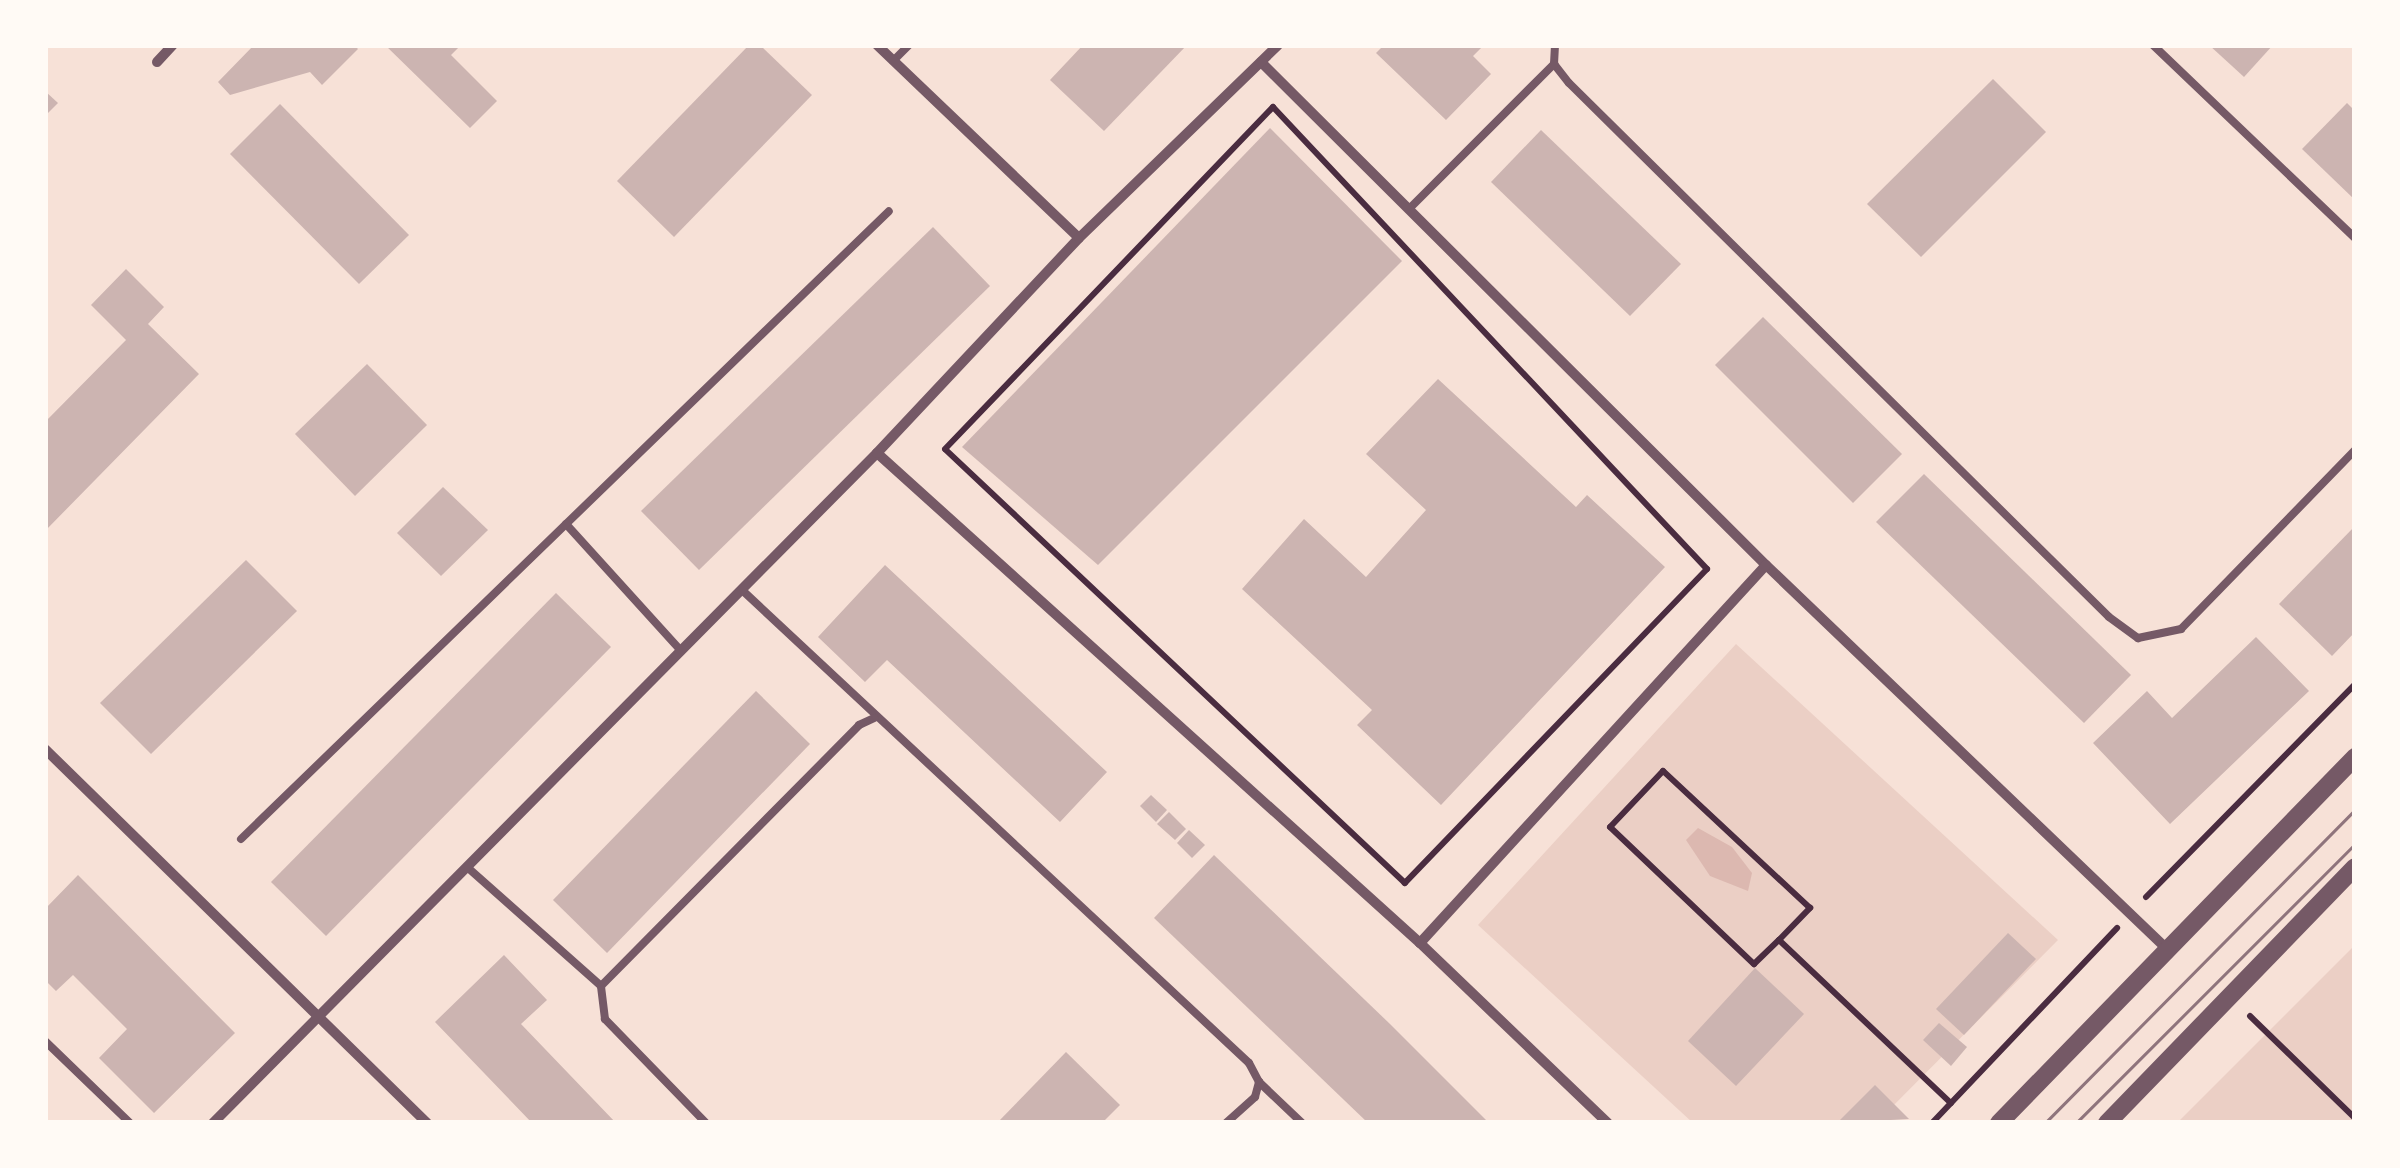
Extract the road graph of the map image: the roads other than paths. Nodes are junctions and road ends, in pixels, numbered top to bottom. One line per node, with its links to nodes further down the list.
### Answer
1 (173, 45): 8 (street)
2 (877, 45): 7 (street)
3 (909, 45): 7 (lane)
4 (1278, 45): 9 (street)
5 (1555, 45): 10 (lane)
6 (2153, 45): 14 (lane)
7 (893, 61): 13 (street)
8 (157, 62)
9 (1261, 62): 11 (street); 13 (street)
10 (1554, 64): 11 (lane); 15 (lane)
11 (1410, 208): 18 (street)
12 (889, 211): 17 (lane)
13 (1079, 238): 16 (street)
14 (2355, 238)
15 (2355, 450)
16 (877, 453): 19 (street); 27 (street)
17 (566, 524): 20 (lane); 24 (lane)
18 (1766, 565): 27 (street); 28 (street)
19 (742, 590): 20 (street); 21 (lane)
20 (681, 650): 25 (street)
21 (874, 718): 29 (lane); 32 (lane)
22 (45, 749): 30 (street)
23 (2355, 757): 28 (street)
24 (241, 838)
25 (467, 867): 29 (lane); 30 (street)
26 (2355, 867): 41 (street)
27 (1420, 943): 39 (street)
28 (2168, 949): 40 (street)
29 (601, 986): 36 (lane)
30 (318, 1018): 34 (street); 35 (street)
31 (45, 1041): 33 (lane)
32 (1259, 1082): 37 (lane); 38 (lane)
33 (130, 1123)
34 (213, 1123)
35 (427, 1123)
36 (706, 1123)
37 (1226, 1123)
38 (1302, 1123)
39 (1608, 1123)
40 (1999, 1123)
41 (2107, 1123)

